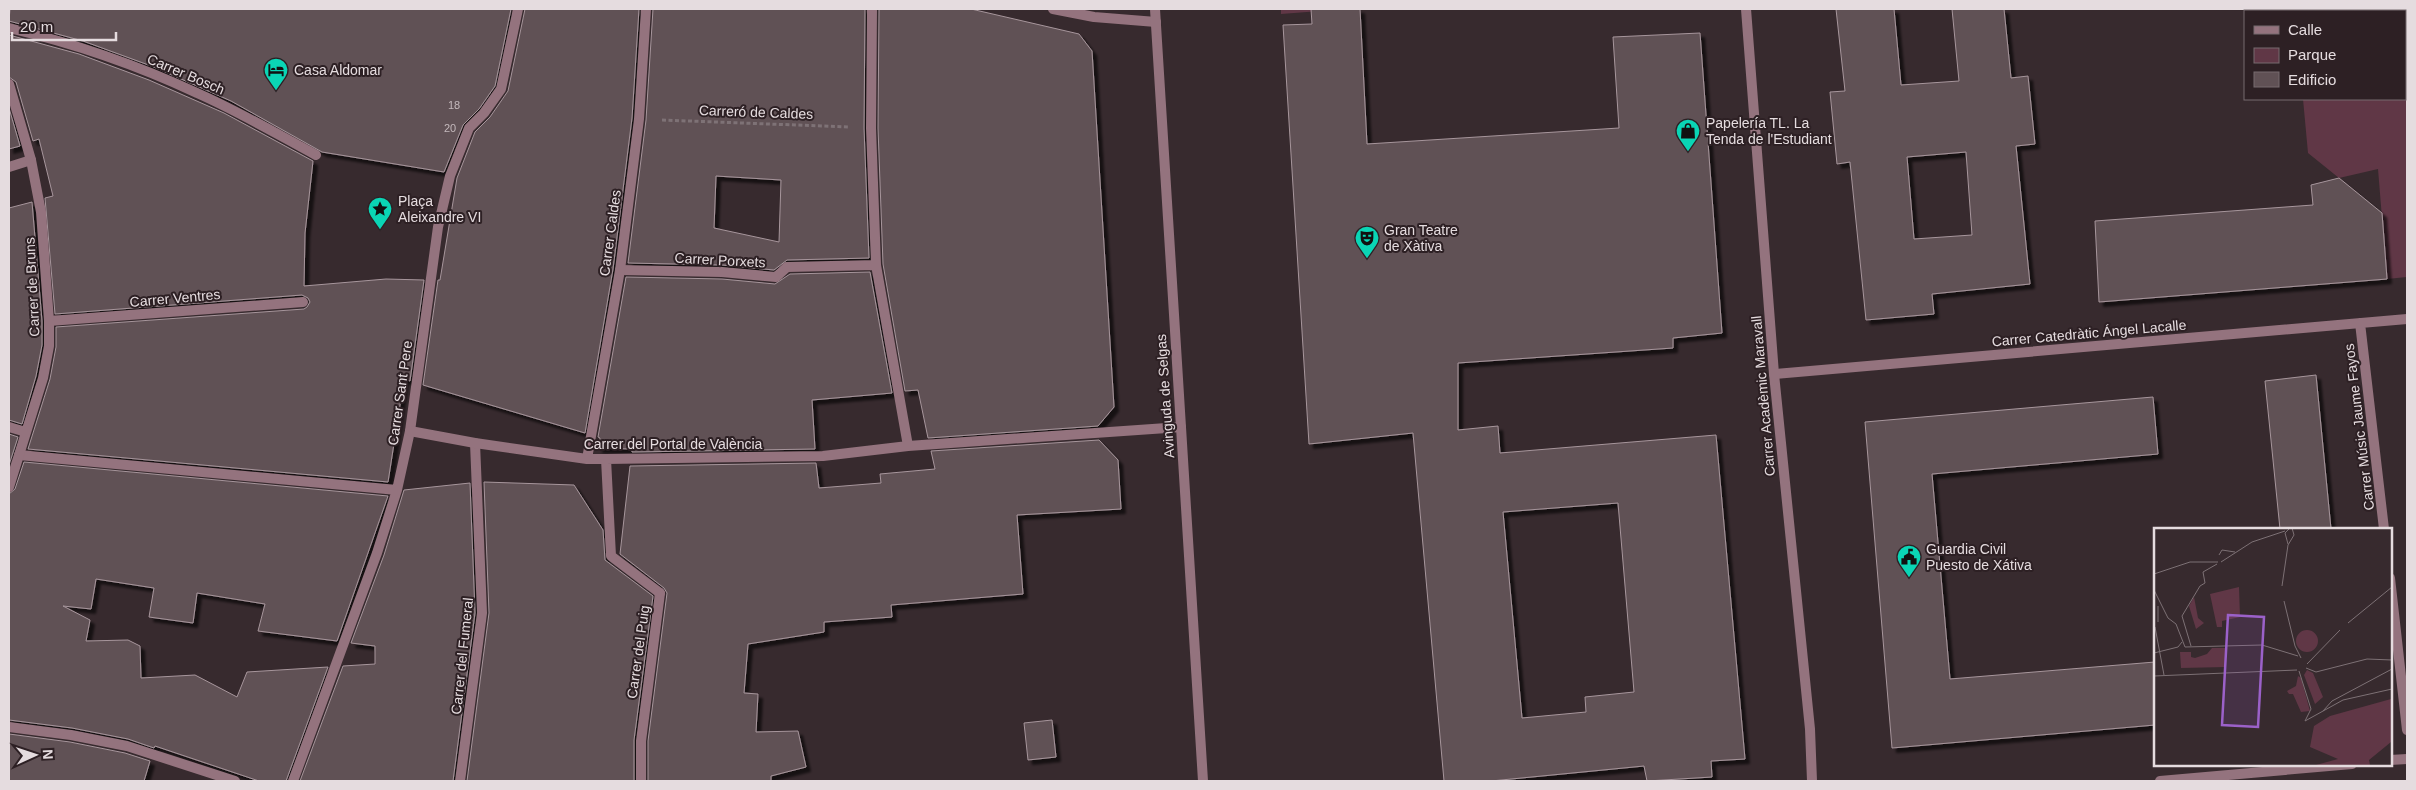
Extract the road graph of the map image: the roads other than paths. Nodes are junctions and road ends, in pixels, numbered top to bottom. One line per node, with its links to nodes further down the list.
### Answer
1 (518, 9): 22 (street, Carrer Sant Pere)
2 (646, 9): 14 (street, Carrer Caldes)
3 (872, 9): 13 (street)
4 (1053, 9): 7 (street)
5 (1155, 9): 7 (street, Avinguda de Selgas)
6 (1746, 9): 19 (street, Carrer Acadèmic Maravall)
7 (1156, 22): 20 (street, Avinguda de Selgas)
8 (9, 28): 10 (street, Carrer Bosch)
9 (9, 84): 11 (street, Carrer de Bruns)
10 (316, 155)
11 (32, 160): 12 (street); 17 (street, Carrer de Bruns)
12 (9, 167)
13 (876, 265): 14 (street, Carrer Porxets); 25 (street)
14 (620, 270): 28 (street, Carrer Caldes)
15 (303, 302): 17 (street, Carrer Ventres)
16 (2407, 318): 18 (street, Carrer Catedràtic Ángel Lacalle)
17 (49, 321): 23 (street, Carrer de Bruns)
18 (2360, 323): 19 (street, Carrer Catedràtic Ángel Lacalle); 31 (street, Carrer Músic Jaume Fayos)
19 (1774, 374): 44 (street, Carrer Acadèmic Maravall)
20 (1181, 426): 25 (street, Carrer del Portal de València); 43 (street, Avinguda de Selgas)
21 (9, 427): 23 (street)
22 (410, 431): 24 (street, Carrer del Portal de València); 30 (street, Carrer Sant Pere)
23 (26, 432): 26 (street, Carrer de Bruns)
24 (475, 443): 28 (street, Carrer del Portal de València); 41 (street, Carrer del Fumeral)
25 (908, 446): 27 (street, Carrer del Portal de València)
26 (19, 454): 29 (street, Carrer de Bruns); 30 (street)
27 (606, 459): 28 (street, Carrer del Portal de València); 42 (street, Carrer del Puig)
28 (587, 460)
29 (9, 487)
30 (397, 490): 40 (street, Carrer Sant Pere)
31 (2384, 528)
32 (2391, 587): 34 (street)
33 (9, 727): 39 (street)
34 (2407, 730)
35 (2407, 759): 36 (street)
36 (2391, 760)
37 (2343, 765): 38 (street)
38 (2218, 779): 45 (street)
39 (235, 781)
40 (294, 781)
41 (460, 781)
42 (641, 781)
43 (1203, 781)
44 (1812, 781)
45 (2160, 781)

